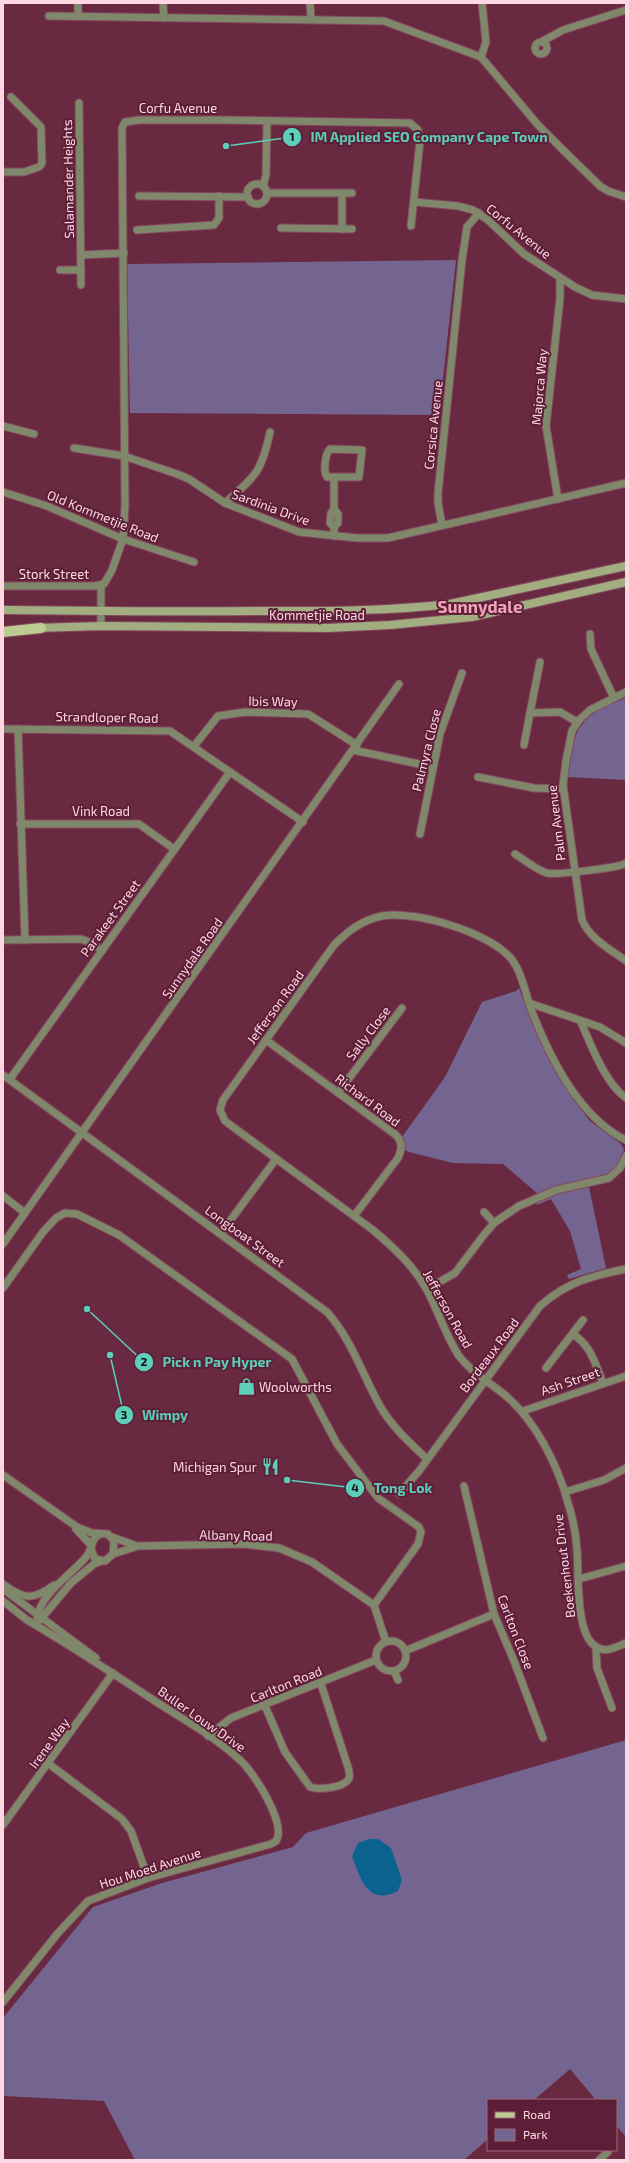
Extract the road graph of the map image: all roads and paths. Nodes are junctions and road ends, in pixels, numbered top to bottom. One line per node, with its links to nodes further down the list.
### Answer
1 (78, 3): 7 (street)
2 (163, 3): 8 (street)
3 (310, 3): 9 (street)
4 (482, 3): 11 (street)
5 (626, 10): 10 (street)
6 (49, 16): 7 (street)
7 (78, 16): 8 (street)
8 (164, 18): 9 (street)
9 (311, 19): 11 (street)
10 (543, 42)
11 (481, 56): 23 (street)
12 (11, 97): 15 (street)
13 (79, 103): 32 (street, Salamander Heights)
14 (267, 121): 16 (street); 24 (street, Corfu Avenue); 31 (street, Corfu Avenue)
15 (3, 172)
16 (263, 186): 17 (street); 22 (street)
17 (267, 193): 18 (street); 22 (street)
18 (342, 193): 19 (street); 28 (street)
19 (352, 193)
20 (139, 196): 21 (street)
21 (219, 196): 22 (street); 30 (street)
22 (248, 197)
23 (626, 197)
24 (414, 202): 25 (street, Corfu Avenue); 26 (street, Corfu Avenue)
25 (479, 213): 35 (street, Corfu Avenue); 48 (street, Corsica Avenue)
26 (411, 226)
27 (281, 228): 28 (street)
28 (342, 229): 29 (street)
29 (352, 229)
30 (137, 230)
31 (124, 253): 32 (street, Salamander Heights); 42 (street, Corfu Avenue)
32 (81, 255): 34 (street, Salamander Heights)
33 (60, 270): 34 (street)
34 (81, 270): 36 (street, Salamander Heights)
35 (560, 278): 37 (street, Corfu Avenue); 46 (street, Majorca Way)
36 (82, 285)
37 (626, 299)
38 (3, 426): 40 (street)
39 (270, 432): 47 (street)
40 (34, 434)
41 (74, 448): 42 (street, Sardinia Drive)
42 (124, 456): 47 (street, Sardinia Drive); 50 (street, Stork Street)
43 (334, 478): 43 (street); 49 (street)
44 (626, 483): 46 (street)
45 (3, 492): 50 (street, Old Kommetjie Road)
46 (558, 499): 48 (street)
47 (225, 504): 49 (street, Sardinia Drive)
48 (442, 525): 49 (street, Sardinia Drive)
49 (334, 536)
50 (123, 538): 51 (street, Old Kommetjie Road); 54 (street, Stork Street)
51 (194, 562)
52 (626, 566): 57 (main road, Kommetjie Road)
53 (626, 582): 58 (main road, Kommetjie Road)
54 (101, 585): 55 (street, Stork Street); 57 (street)
55 (3, 586)
56 (3, 610): 57 (main road, Kommetjie Road)
57 (101, 611): 58 (street)
58 (101, 626): 60 (main road, Kommetjie Road)
59 (3, 627): 60 (main road, Kommetjie Road)
60 (41, 628): 61 (main road)
61 (3, 632)
62 (590, 634): 67 (street)
63 (540, 662): 68 (street)
64 (462, 673): 75 (street, Palmyra Close)
65 (399, 684): 74 (street, Sunnydale Road)
66 (626, 692): 67 (street)
67 (614, 698): 69 (street)
68 (530, 713): 69 (street); 72 (street)
69 (577, 722): 78 (street, Palm Avenue)
70 (3, 729): 71 (street, Strandloper Road)
71 (18, 729): 73 (street, Strandloper Road); 80 (street)
72 (524, 745)
73 (194, 746): 74 (street, Ibis Way); 76 (street, Strandloper Road)
74 (355, 748): 75 (street); 79 (street, Sunnydale Road)
75 (433, 767): 81 (street, Palmyra Close)
76 (230, 772): 79 (street, Strandloper Road); 82 (street, Parakeet Street)
77 (478, 777): 78 (street)
78 (563, 789): 85 (street, Palm Avenue)
79 (303, 822): 99 (street, Sunnydale Road)
80 (20, 824): 82 (street, Vink Road); 87 (street)
81 (420, 834)
82 (174, 849): 88 (street, Parakeet Street)
83 (515, 854): 85 (street)
84 (626, 863): 85 (street)
85 (574, 872): 89 (street, Palm Avenue)
86 (3, 940): 87 (street)
87 (25, 940): 88 (street)
88 (102, 951): 96 (street, Parakeet Street)
89 (626, 961)
90 (529, 1003): 92 (street); 93 (street, Jefferson Road); 100 (street, Jefferson Road)
91 (402, 1008): 97 (street, Sally Close)
92 (581, 1022): 94 (street); 98 (street)
93 (266, 1040): 97 (street, Richard Road); 102 (street, Jefferson Road)
94 (626, 1043)
95 (3, 1074): 96 (street, Longboat Street)
96 (10, 1079): 99 (street, Longboat Street)
97 (338, 1093): 106 (street, Richard Road)
98 (626, 1098)
99 (83, 1132): 105 (street, Sunnydale Road); 108 (street, Longboat Street)
100 (626, 1140)
101 (626, 1156): 107 (street)
102 (276, 1159): 106 (street, Jefferson Road); 108 (street)
103 (3, 1196): 105 (street)
104 (484, 1212): 107 (street)
105 (25, 1213): 109 (street, Sunnydale Road)
106 (354, 1216): 112 (street, Jefferson Road)
107 (494, 1223): 112 (street)
108 (221, 1234): 120 (street, Longboat Street)
109 (3, 1244)
110 (626, 1269): 117 (street, Bordeaux Road)
111 (3, 1288): 139 (street)
112 (427, 1290): 117 (street, Jefferson Road)
113 (583, 1320): 114 (street)
114 (573, 1334): 115 (street); 118 (street)
115 (546, 1368)
116 (626, 1376): 118 (street, Ash Street)
117 (485, 1380): 119 (street, Boekenhout Drive); 120 (street, Bordeaux Road)
118 (602, 1383): 119 (street, Ash Street)
119 (523, 1411): 124 (street, Boekenhout Drive)
120 (427, 1459): 125 (street, Bordeaux Road)
121 (626, 1468): 124 (street)
122 (3, 1475): 126 (street)
123 (464, 1486): 140 (street, Carlton Close)
124 (565, 1492): 135 (street, Boekenhout Drive)
125 (399, 1494)
126 (67, 1520): 127 (street); 130 (street)
127 (102, 1534): 128 (street); 130 (street)
128 (112, 1538): 129 (street); 131 (street)
129 (138, 1546): 131 (street); 139 (street, Albany Road)
130 (91, 1547): 132 (street); 134 (street)
131 (113, 1554): 132 (street)
132 (101, 1561): 141 (street)
133 (626, 1566): 135 (street)
134 (70, 1573): 136 (street); 141 (street)
135 (579, 1579): 146 (street, Boekenhout Drive)
136 (3, 1584)
137 (3, 1589): 141 (street, Buller Louw Drive)
138 (3, 1601): 142 (street, Buller Louw Drive)
139 (374, 1605): 144 (street)
140 (494, 1614): 147 (street); 156 (street, Carlton Close)
141 (39, 1617): 142 (street); 143 (street); 150 (street, Buller Louw Drive)
142 (28, 1620): 143 (street, Buller Louw Drive)
143 (46, 1630): 150 (street, Buller Louw Drive)
144 (386, 1642): 147 (street); 148 (street)
145 (626, 1643): 146 (street)
146 (596, 1647): 154 (street)
147 (405, 1651): 149 (street)
148 (376, 1660): 149 (street); 152 (street, Carlton Road)
149 (394, 1671): 151 (street)
150 (113, 1673): 155 (street, Buller Louw Drive); 157 (street, Irene Way)
151 (398, 1680)
152 (321, 1684): 153 (street, Carlton Road); 153 (street)
153 (265, 1706): 155 (street, Carlton Road)
154 (612, 1708)
155 (208, 1736): 159 (street, Buller Louw Drive)
156 (543, 1738)
157 (49, 1764): 158 (street, Irene Way); 160 (street)
158 (3, 1825)
159 (276, 1841): 160 (street, Hou Moed Avenue)
160 (148, 1878): 161 (street, Hou Moed Avenue)
161 (3, 2002)
162 (608, 2152): 163 (street)
163 (599, 2160)

